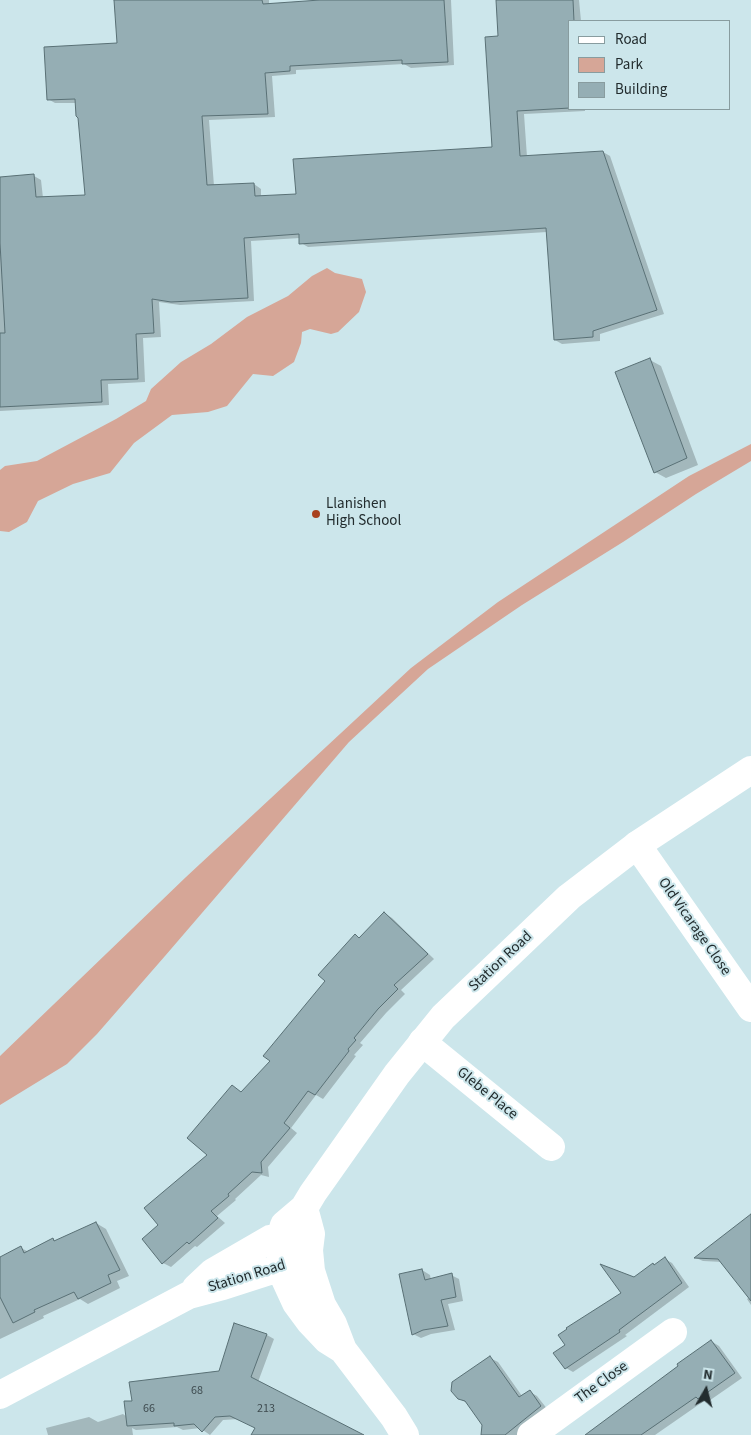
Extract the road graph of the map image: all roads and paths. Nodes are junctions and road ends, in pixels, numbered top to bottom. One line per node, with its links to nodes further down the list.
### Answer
1 (751, 770): 2 (main road, Station Road)
2 (637, 845): 3 (main road, Old Vicarage Close); 4 (main road, Station Road)
3 (751, 1008)
4 (422, 1042): 5 (main road, Glebe Place); 6 (main road, Station Road)
5 (552, 1147)
6 (304, 1208): 7 (main road, Station Road); 8 (main road)
7 (280, 1238): 8 (main road, Station Road); 9 (main road); 10 (main road, Station Road)
8 (309, 1250): 9 (main road, Station Road); 12 (main road)
9 (282, 1267): 10 (main road, Station Road); 12 (main road)
10 (189, 1294): 13 (main road, Station Road)
11 (673, 1332): 15 (main road, The Close)
12 (344, 1350): 14 (main road)
13 (0, 1395)
14 (405, 1435)
15 (531, 1435)

